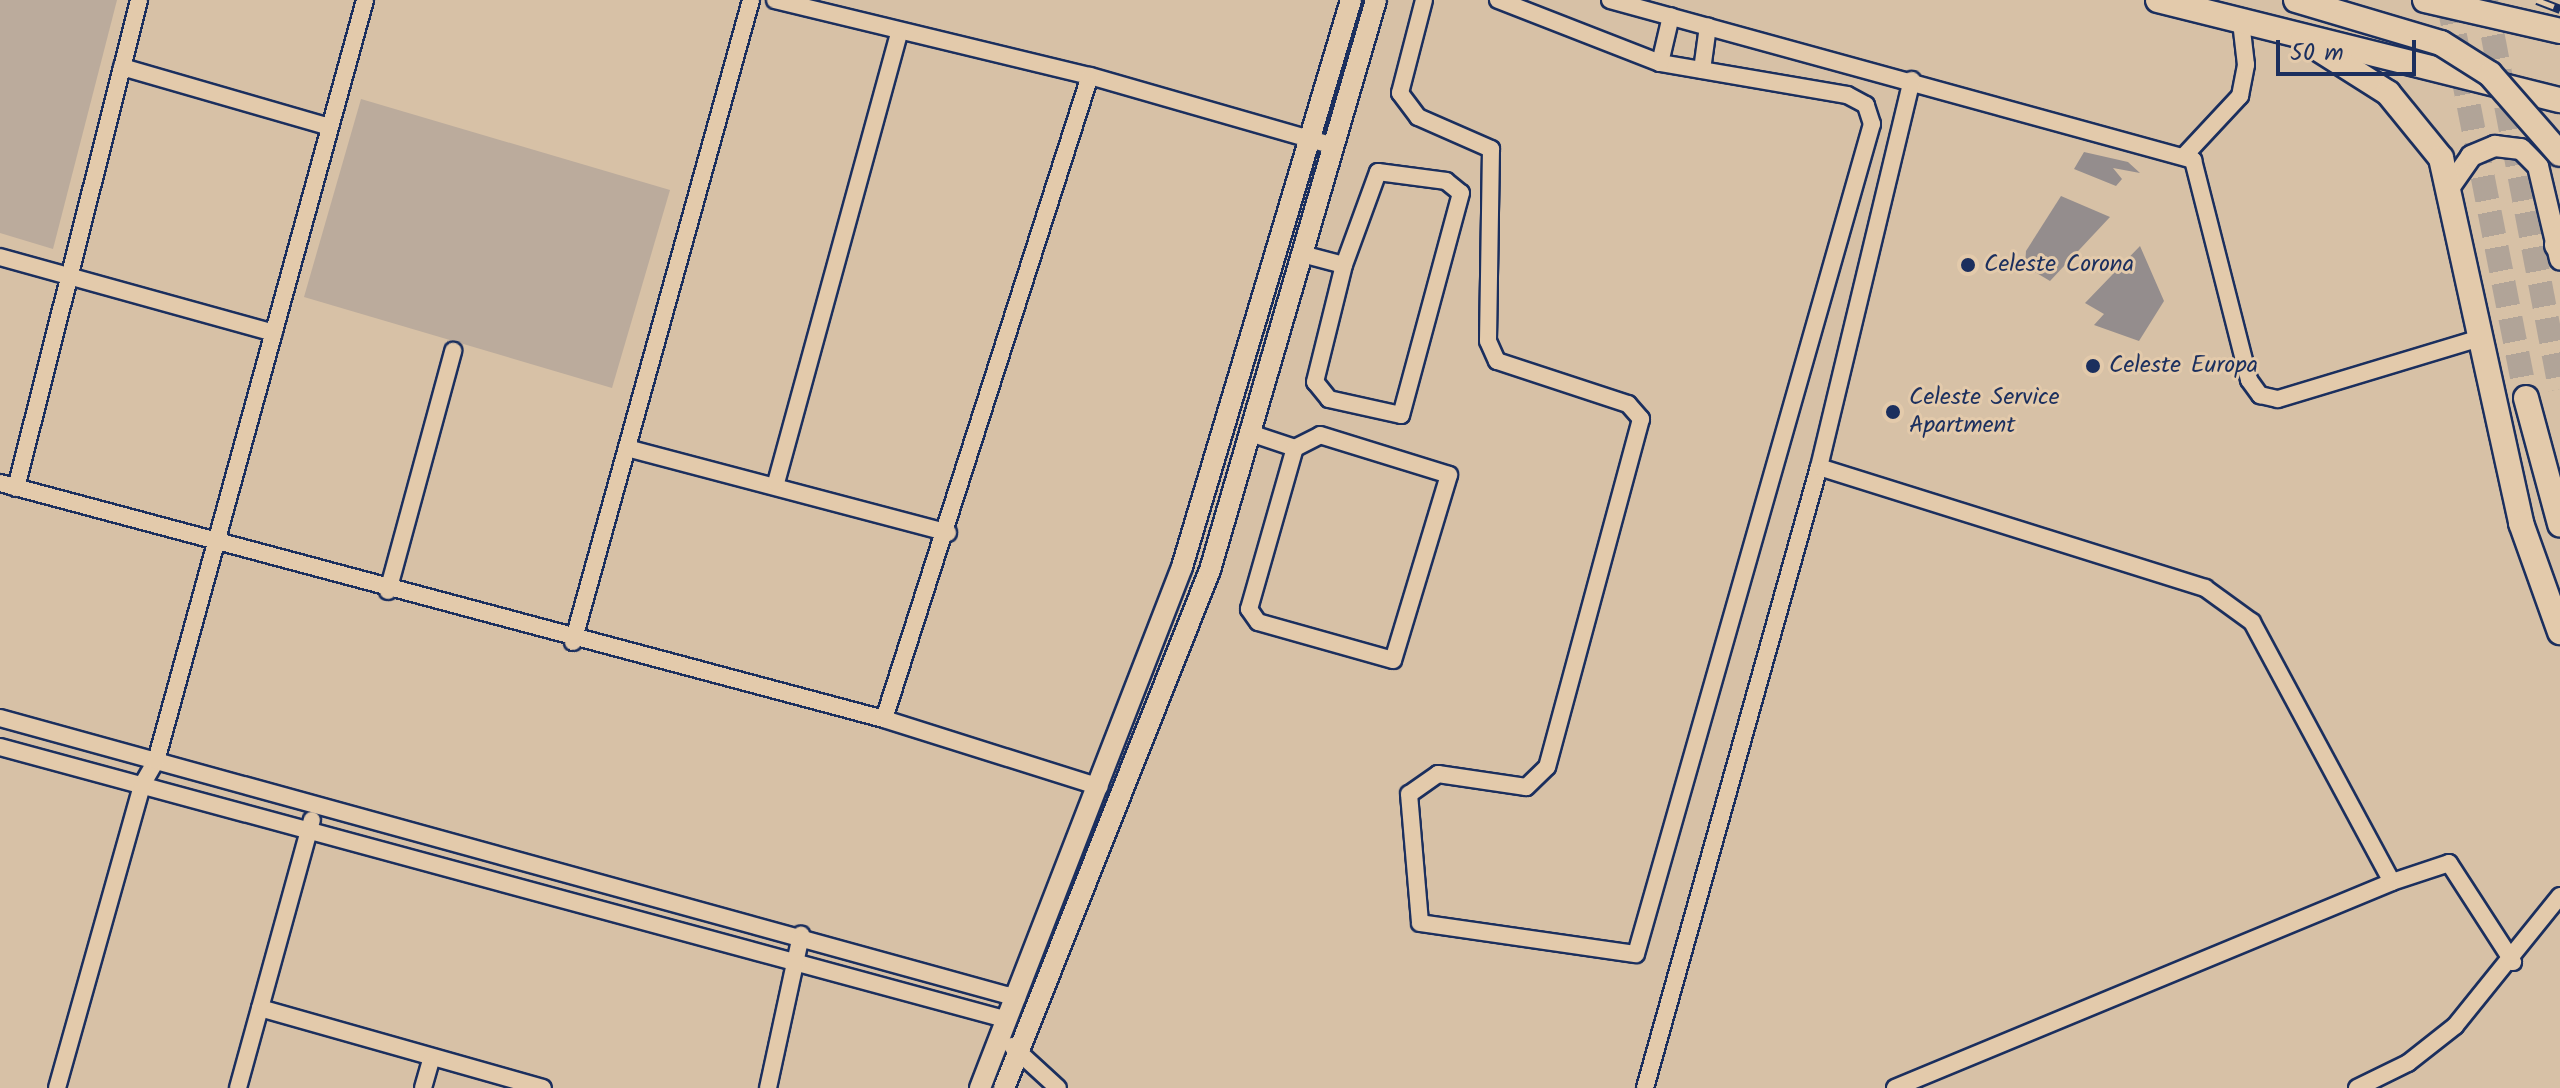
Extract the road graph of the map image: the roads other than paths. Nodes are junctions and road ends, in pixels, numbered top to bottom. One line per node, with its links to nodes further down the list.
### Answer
1 (139, 0): 20 (street)
2 (365, 0): 25 (street)
3 (751, 0): 41 (street)
4 (775, 0): 17 (street)
5 (1351, 0): 26 (street)
6 (1376, 0): 27 (street)
7 (1424, 0): 21 (street)
8 (1498, 0): 19 (street)
9 (1610, 0): 13 (street)
10 (2158, 0): 14 (main road)
11 (2296, 0): 28 (main road, bridge)
12 (2425, 0): 16 (main road)
13 (1671, 16): 15 (street); 19 (street)
14 (2241, 22): 18 (main road); 29 (street)
15 (1708, 26): 21 (street); 23 (street)
16 (2560, 31)
17 (899, 32): 22 (street); 44 (street)
18 (2303, 39): 24 (main road); 30 (main road)
19 (1660, 63): 21 (street)
20 (122, 67): 25 (street); 35 (street)
21 (1702, 70)
22 (1090, 76): 26 (street); 47 (street)
23 (1912, 80): 29 (street); 43 (street)
24 (2560, 100)
25 (330, 127): 36 (street)
26 (1311, 139): 27 (street); 57 (street)
27 (1334, 146): 32 (street)
28 (2560, 154)
29 (2185, 155): 37 (street)
30 (2449, 188): 31 (street); 37 (main road)
31 (2559, 247)
32 (1302, 254): 34 (street); 40 (street)
33 (0, 257): 35 (street)
34 (1344, 265): 34 (street)
35 (69, 276): 36 (street); 45 (street)
36 (274, 333): 48 (street)
37 (2483, 337): 50 (main road)
38 (453, 351): 49 (street)
39 (2526, 398): 46 (main road)
40 (1250, 433): 42 (street); 68 (street)
41 (627, 448): 44 (street); 51 (street)
42 (1295, 448): 42 (street)
43 (1819, 467): 60 (street); 78 (street)
44 (776, 483): 47 (street)
45 (8, 485): 48 (street)
46 (2560, 524)
47 (948, 533): 53 (street)
48 (216, 543): 49 (street); 55 (street)
49 (388, 591): 51 (street)
50 (2560, 632)
51 (573, 642): 53 (street)
52 (0, 718): 55 (street)
53 (884, 719): 57 (street)
54 (0, 747): 56 (street)
55 (156, 761): 56 (street); 58 (street)
56 (142, 785): 59 (street); 70 (street)
57 (1100, 787): 65 (street)
58 (316, 804): 59 (street); 62 (street)
59 (310, 828): 63 (street); 66 (street)
60 (2392, 882): 64 (street); 79 (street)
61 (2560, 896): 64 (street)
62 (801, 935): 63 (street); 65 (street)
63 (795, 961): 67 (street); 74 (street)
64 (2513, 962): 80 (street)
65 (1017, 998): 67 (street)
66 (260, 1008): 69 (street); 71 (street)
67 (1005, 1027): 68 (street); 75 (street)
68 (1019, 1053): 76 (street); 77 (street)
69 (432, 1057): 72 (street); 73 (street)
70 (57, 1088)
71 (238, 1088)
72 (423, 1088)
73 (543, 1088)
74 (768, 1088)
75 (980, 1088)
76 (1004, 1088)
77 (1058, 1088)
78 (1645, 1088)
79 (1895, 1088)
80 (2357, 1088)

